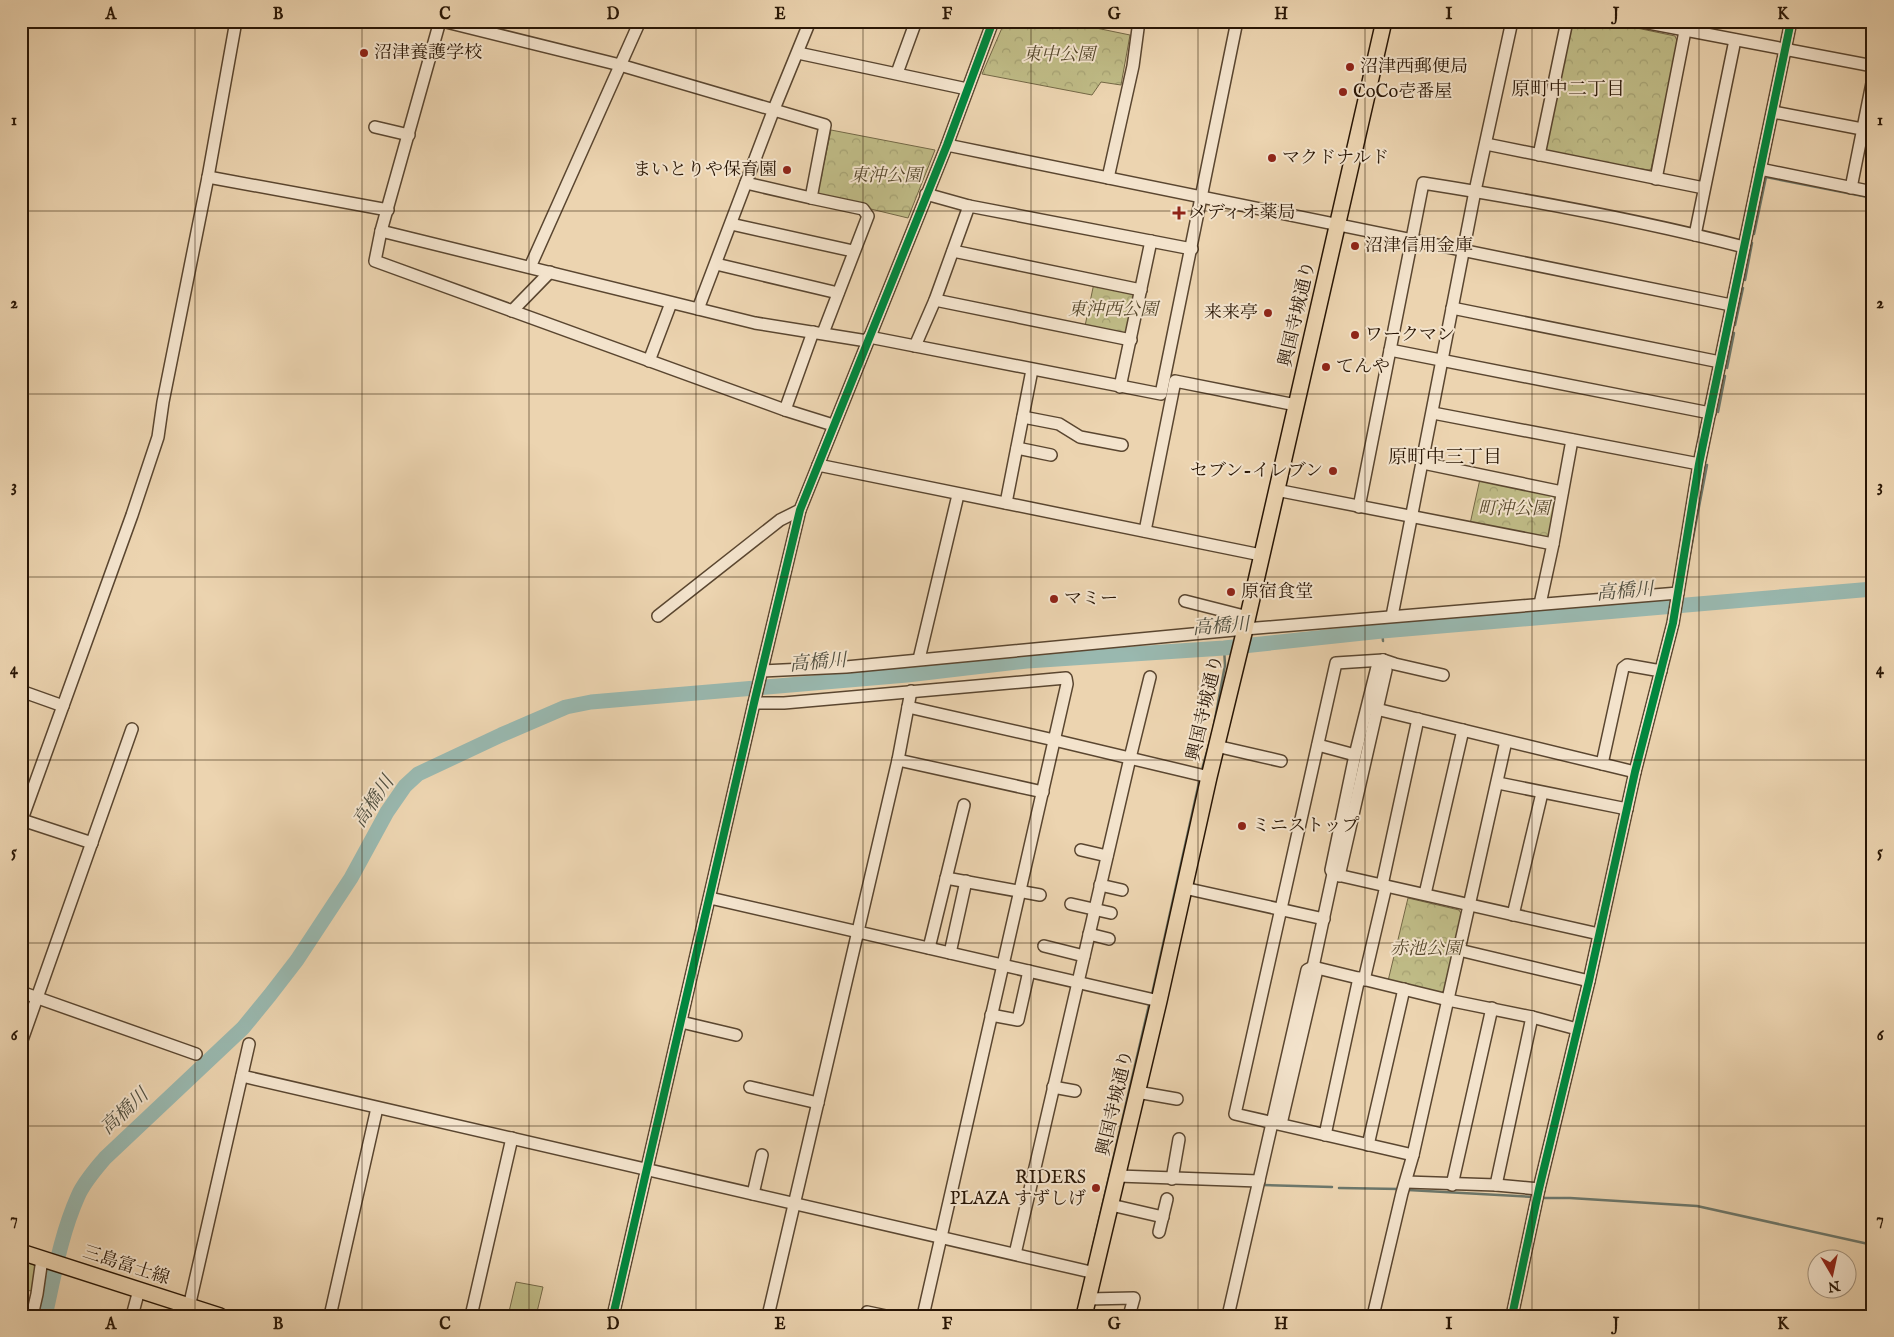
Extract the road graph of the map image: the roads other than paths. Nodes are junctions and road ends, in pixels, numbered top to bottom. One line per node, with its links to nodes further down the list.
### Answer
1 (236, 21): 32 (street)
2 (441, 21): 18 (street); 27 (street)
3 (640, 21): 18 (street)
4 (810, 21): 17 (street)
5 (916, 21): 20 (street)
6 (993, 21): 22 (street)
7 (1140, 21): 33 (street)
8 (1237, 21): 41 (street)
9 (1384, 21): 46 (main road, 興国寺城通り)
10 (1512, 21): 28 (street)
11 (1567, 21): 30 (street)
12 (1638, 21): 14 (street)
13 (1791, 21): 16 (street)
14 (1685, 31): 15 (street); 34 (street)
15 (1735, 40): 16 (street); 36 (street)
16 (1784, 50): 19 (street); 24 (street)
17 (798, 53): 20 (street); 23 (street)
18 (620, 65): 23 (street); 57 (street)
19 (1873, 66)
20 (897, 73): 22 (street)
21 (1873, 78): 26 (street)
22 (967, 89): 29 (street)
23 (774, 109): 35 (street); 42 (street)
24 (1773, 112): 26 (street); 31 (street)
25 (375, 127): 27 (street)
26 (1862, 129): 37 (street)
27 (409, 135): 44 (street)
28 (1486, 144): 30 (street); 38 (street)
29 (946, 145): 33 (street); 40 (street)
30 (1539, 155): 34 (street)
31 (1760, 169): 37 (street); 51 (street)
32 (208, 177): 44 (street); 115 (street)
33 (1108, 178): 41 (street)
34 (1656, 178): 36 (street)
35 (746, 183): 42 (street); 45 (street)
36 (1704, 188): 48 (street)
37 (1851, 188): 39 (street)
38 (1475, 191): 48 (street); 49 (street); 54 (street)
39 (1873, 192)
40 (926, 194): 43 (street); 68 (street)
41 (1202, 197): 46 (street); 52 (street)
42 (811, 198): 55 (street)
43 (969, 206): 50 (street); 53 (street)
44 (388, 210): 47 (street)
45 (731, 224): 55 (street); 56 (street)
46 (1338, 225): 49 (street); 77 (main road, 興国寺城通り)
47 (381, 231): 57 (street); 66 (street)
48 (1695, 235): 51 (street)
49 (1411, 240): 54 (street); 71 (street)
50 (1151, 241): 52 (street); 59 (street)
51 (1744, 247): 63 (street)
52 (1192, 249): 76 (street)
53 (953, 250): 59 (street); 61 (street)
54 (1464, 250): 63 (street); 64 (street)
55 (854, 251): 60 (street)
56 (716, 264): 60 (street); 65 (street)
57 (530, 267): 58 (street)
58 (550, 272): 62 (street); 66 (street)
59 (1141, 290): 69 (street)
60 (838, 293): 67 (street)
61 (935, 300): 69 (street); 70 (street)
62 (671, 303): 65 (street); 73 (street)
63 (1731, 305): 74 (street)
64 (1452, 308): 72 (street); 74 (street)
65 (698, 309): 67 (street)
66 (512, 311): 73 (street)
67 (818, 332): 68 (street); 78 (street)
68 (868, 339): 70 (street); 82 (street)
69 (1131, 340): 76 (street)
70 (915, 346): 75 (street)
71 (1390, 350): 72 (street); 94 (street)
72 (1441, 360): 79 (street); 80 (street)
73 (650, 361): 78 (street)
74 (1720, 362): 80 (street)
75 (1032, 370): 76 (street); 81 (street)
76 (1120, 387)
77 (1296, 405): 90 (main road, 興国寺城通り); 97 (street)
78 (785, 410): 82 (street)
79 (1433, 413): 83 (street); 87 (street)
80 (1710, 413): 88 (street)
81 (1023, 417): 84 (street); 85 (street)
82 (833, 425): 89 (street)
83 (1572, 440): 88 (street); 91 (street)
84 (1122, 445)
85 (1017, 448): 86 (street); 93 (street)
86 (1051, 455)
87 (1423, 463): 91 (street); 96 (street)
88 (1699, 464): 100 (street)
89 (818, 465): 92 (street); 95 (street)
90 (1276, 490): 94 (street); 99 (main road, 興国寺城通り)
91 (1562, 492): 98 (street)
92 (958, 495): 93 (street); 106 (street)
93 (1006, 503): 97 (street)
94 (1359, 507): 96 (street)
95 (800, 510): 103 (street); 109 (street)
96 (1412, 517): 98 (street); 104 (street)
97 (1144, 531): 99 (street)
98 (1553, 544): 102 (street)
99 (1261, 555): 105 (main road, 興国寺城通り)
100 (1678, 595): 102 (street); 108 (street)
101 (1185, 602): 105 (street)
102 (1540, 604): 104 (street)
103 (658, 616)
104 (1392, 616): 105 (street)
105 (1245, 627): 106 (street); 124 (main road, 興国寺城通り)
106 (919, 660): 109 (street)
107 (1383, 660): 110 (street); 117 (street); 123 (street)
108 (1661, 671): 129 (street); 130 (street)
109 (761, 673): 114 (street)
110 (1443, 675)
111 (1150, 677): 126 (street)
112 (21, 691): 115 (street)
113 (911, 691): 114 (street); 116 (street); 121 (street)
114 (754, 703): 151 (street)
115 (63, 706): 137 (street)
116 (908, 707): 121 (street); 127 (street)
117 (1372, 709): 118 (street); 125 (street); 141 (street)
118 (1418, 719): 120 (street); 145 (street)
119 (132, 729): 138 (street)
120 (1463, 730): 122 (street); 149 (street)
121 (1054, 740): 126 (street); 133 (street)
122 (1506, 741): 129 (street); 132 (street)
123 (1318, 745): 125 (street); 154 (street)
124 (1216, 746): 128 (street); 131 (main road, 興国寺城通り)
125 (1355, 755): 141 (street)
126 (1130, 758): 131 (street); 140 (street)
127 (898, 760): 133 (street); 159 (street)
128 (1281, 761)
129 (1602, 764): 130 (street)
130 (1635, 772): 136 (street)
131 (1204, 776): 146 (main road, 興国寺城通り)
132 (1498, 783): 134 (street); 153 (street)
133 (1042, 792): 148 (street)
134 (1542, 792): 136 (street); 157 (street)
135 (964, 804): 142 (street)
136 (1626, 809): 161 (street)
137 (22, 821): 138 (street)
138 (92, 842): 176 (street)
139 (1081, 850): 140 (street)
140 (1107, 856): 144 (street)
141 (1336, 875): 145 (street); 158 (street)
142 (946, 878): 143 (street); 164 (street)
143 (966, 881): 148 (street); 166 (street)
144 (1100, 885): 147 (street); 155 (street)
145 (1384, 886): 149 (street); 171 (street)
146 (1184, 888): 154 (street); 178 (main road, 興国寺城通り)
147 (1122, 890)
148 (1020, 892): 150 (street); 168 (street)
149 (1425, 894): 153 (street)
150 (1040, 896)
151 (710, 898): 159 (street); 182 (street)
152 (1071, 904): 155 (street)
153 (1469, 905): 157 (street); 165 (street)
154 (1280, 908): 158 (street); 196 (street)
155 (1094, 909): 156 (street); 160 (street)
156 (1111, 913)
157 (1513, 915): 161 (street)
158 (1324, 919): 169 (street)
159 (858, 932): 164 (street); 194 (street)
160 (1089, 934): 162 (street); 167 (street)
161 (1599, 934): 172 (street)
162 (1109, 938)
163 (1044, 946): 167 (street)
164 (929, 948): 166 (street)
165 (1459, 950): 172 (street); 177 (street)
166 (950, 953): 168 (street)
167 (1084, 956): 173 (street)
168 (1002, 966): 170 (street); 180 (street)
169 (1313, 967): 171 (street); 196 (street)
170 (1029, 972): 173 (street); 180 (street)
171 (1362, 979): 174 (street); 197 (street)
172 (1589, 981): 183 (street)
173 (1078, 982): 178 (street); 190 (street)
174 (1404, 989): 177 (street); 200 (street)
175 (21, 992): 176 (street)
176 (38, 997): 185 (street); 187 (street)
177 (1448, 1000): 179 (street); 202 (street)
178 (1159, 1001): 192 (main road, 興国寺城通り)
179 (1492, 1008): 181 (street); 207 (street)
180 (991, 1015): 217 (street)
181 (1532, 1017): 183 (street); 208 (street)
182 (681, 1022): 184 (street); 203 (street)
183 (1577, 1029): 210 (street)
184 (736, 1035)
185 (21, 1043)
186 (248, 1044): 188 (street)
187 (196, 1054)
188 (242, 1076): 195 (street); 224 (street)
189 (750, 1087): 194 (street)
190 (1053, 1087): 191 (street); 219 (street)
191 (1075, 1092)
192 (1137, 1092): 193 (street); 204 (main road, 興国寺城通り)
193 (1177, 1099)
194 (818, 1103): 213 (street)
195 (377, 1108): 198 (street); 229 (street)
196 (1276, 1123): 197 (street); 206 (street)
197 (1325, 1135): 200 (street)
198 (512, 1138): 203 (street); 230 (street)
199 (1179, 1139): 205 (street)
200 (1368, 1145): 202 (street)
201 (762, 1155): 211 (street)
202 (1413, 1155): 209 (street)
203 (647, 1170): 211 (street); 231 (street)
204 (1118, 1176): 205 (street); 214 (main road, 興国寺城通り)
205 (1172, 1179): 206 (street)
206 (1259, 1182): 237 (street)
207 (1452, 1185): 208 (street); 209 (street)
208 (1496, 1186): 210 (street)
209 (1404, 1188): 238 (street)
210 (1539, 1189): 239 (street)
211 (753, 1194): 213 (street)
212 (1167, 1199): 215 (street)
213 (794, 1203): 217 (street); 232 (street)
214 (1111, 1205): 215 (street); 221 (main road, 興国寺城通り)
215 (1163, 1217): 216 (street)
216 (1159, 1232)
217 (940, 1237): 219 (street); 234 (street)
218 (21, 1252): 220 (main road, 三島富士線)
219 (1014, 1254): 221 (street)
220 (42, 1259): 222 (main road, 三島富士線); 226 (street)
221 (1095, 1272): 223 (main road, 興国寺城通り)
222 (139, 1290): 224 (main road, 三島富士線); 227 (street)
223 (1088, 1299): 235 (main road, 興国寺城通り); 236 (street)
224 (189, 1307): 228 (main road, 三島富士線)
225 (867, 1312): 233 (street)
226 (32, 1316)
227 (132, 1316)
228 (220, 1316)
229 (330, 1316)
230 (471, 1316)
231 (613, 1316)
232 (768, 1316)
233 (886, 1316)
234 (923, 1316)
235 (1084, 1316)
236 (1129, 1316)
237 (1228, 1316)
238 (1373, 1316)
239 (1512, 1316)

